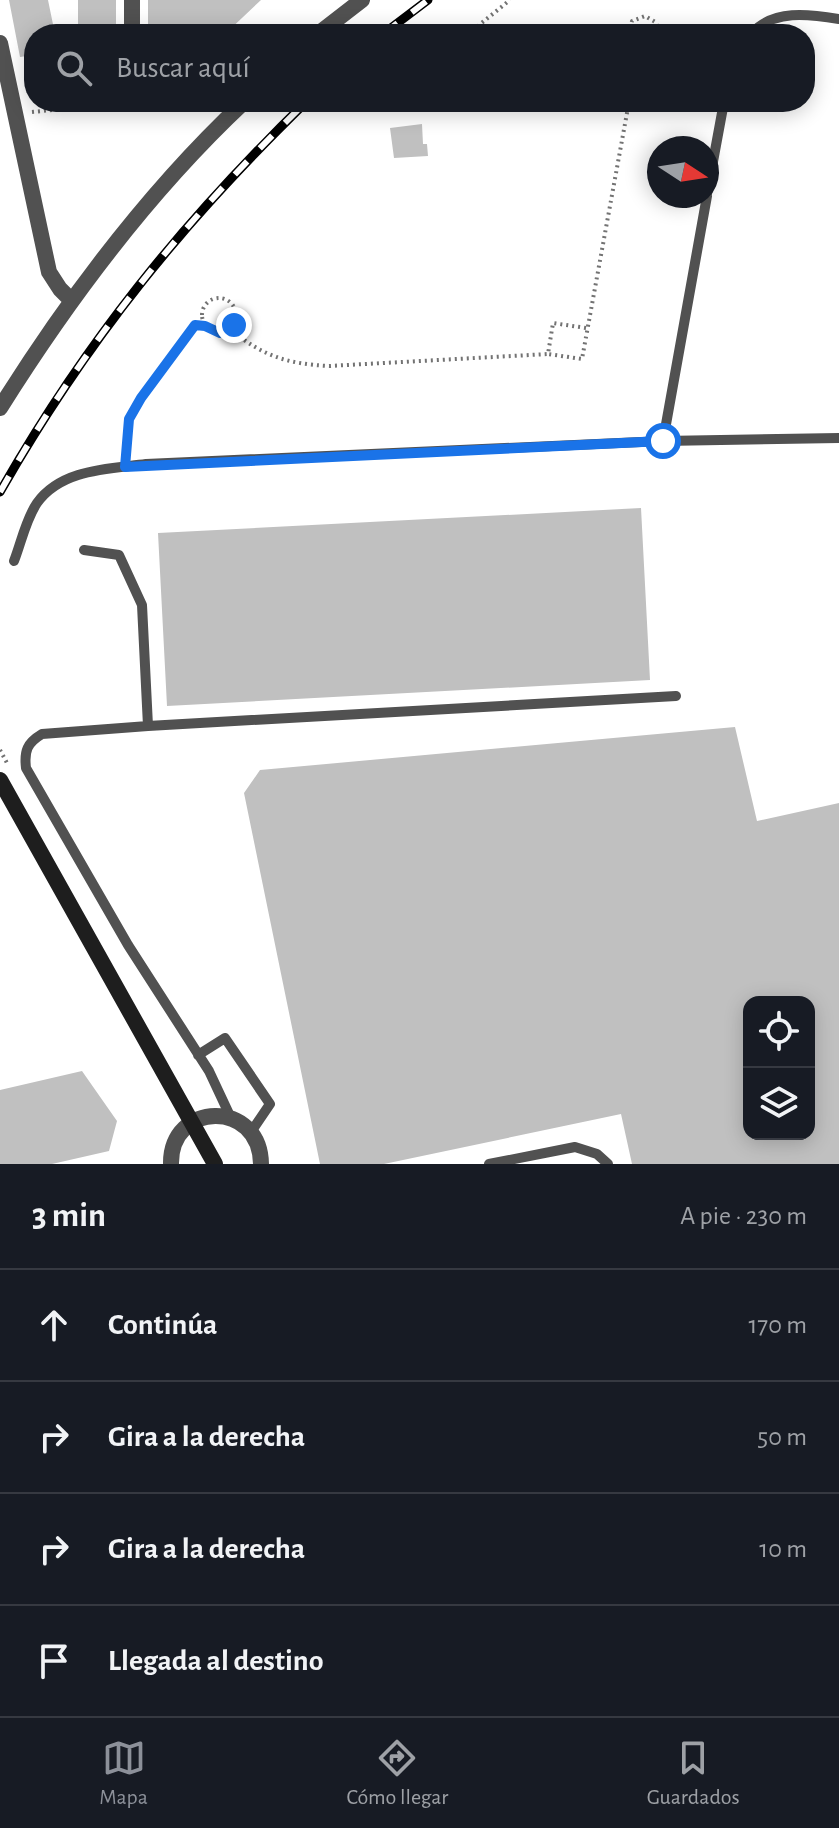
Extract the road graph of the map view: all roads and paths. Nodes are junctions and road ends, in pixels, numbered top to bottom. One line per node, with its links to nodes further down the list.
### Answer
1 (132, 0): 6 (street)
2 (344, 0): 7 (street)
3 (362, 0): 8 (street)
4 (510, 0): 9 (path)
5 (839, 19): 12 (lane)
6 (132, 24)
7 (324, 24)
8 (330, 24)
9 (480, 24)
10 (632, 24): 11 (path)
11 (656, 24)
12 (765, 24)
13 (0, 43): 18 (street)
14 (35, 112): 18 (path)
15 (235, 112): 21 (street)
16 (627, 112): 23 (path)
17 (722, 112): 19 (lane)
18 (15, 114): 21 (street)
19 (718, 136)
20 (705, 208): 28 (lane)
21 (72, 301): 26 (street)
22 (205, 326): 24 (path); 24 (path); 29 (path)
23 (586, 328): 25 (path); 25 (path)
24 (230, 329): 25 (path)
25 (548, 354)
26 (0, 408)
27 (839, 438): 28 (lane)
28 (663, 441): 29 (lane)
29 (125, 467): 31 (lane)
30 (84, 550): 33 (lane)
31 (14, 561)
32 (676, 696): 33 (lane)
33 (148, 726): 35 (lane)
34 (0, 780): 37 (street)
35 (198, 1055): 36 (lane); 38 (lane)
36 (231, 1118): 37 (street); 38 (street)
37 (193, 1122): 39 (street); 40 (street)
38 (251, 1132): 41 (street)
39 (171, 1164)
40 (215, 1164)
41 (261, 1164)
42 (489, 1164): 43 (lane)
43 (608, 1164)

